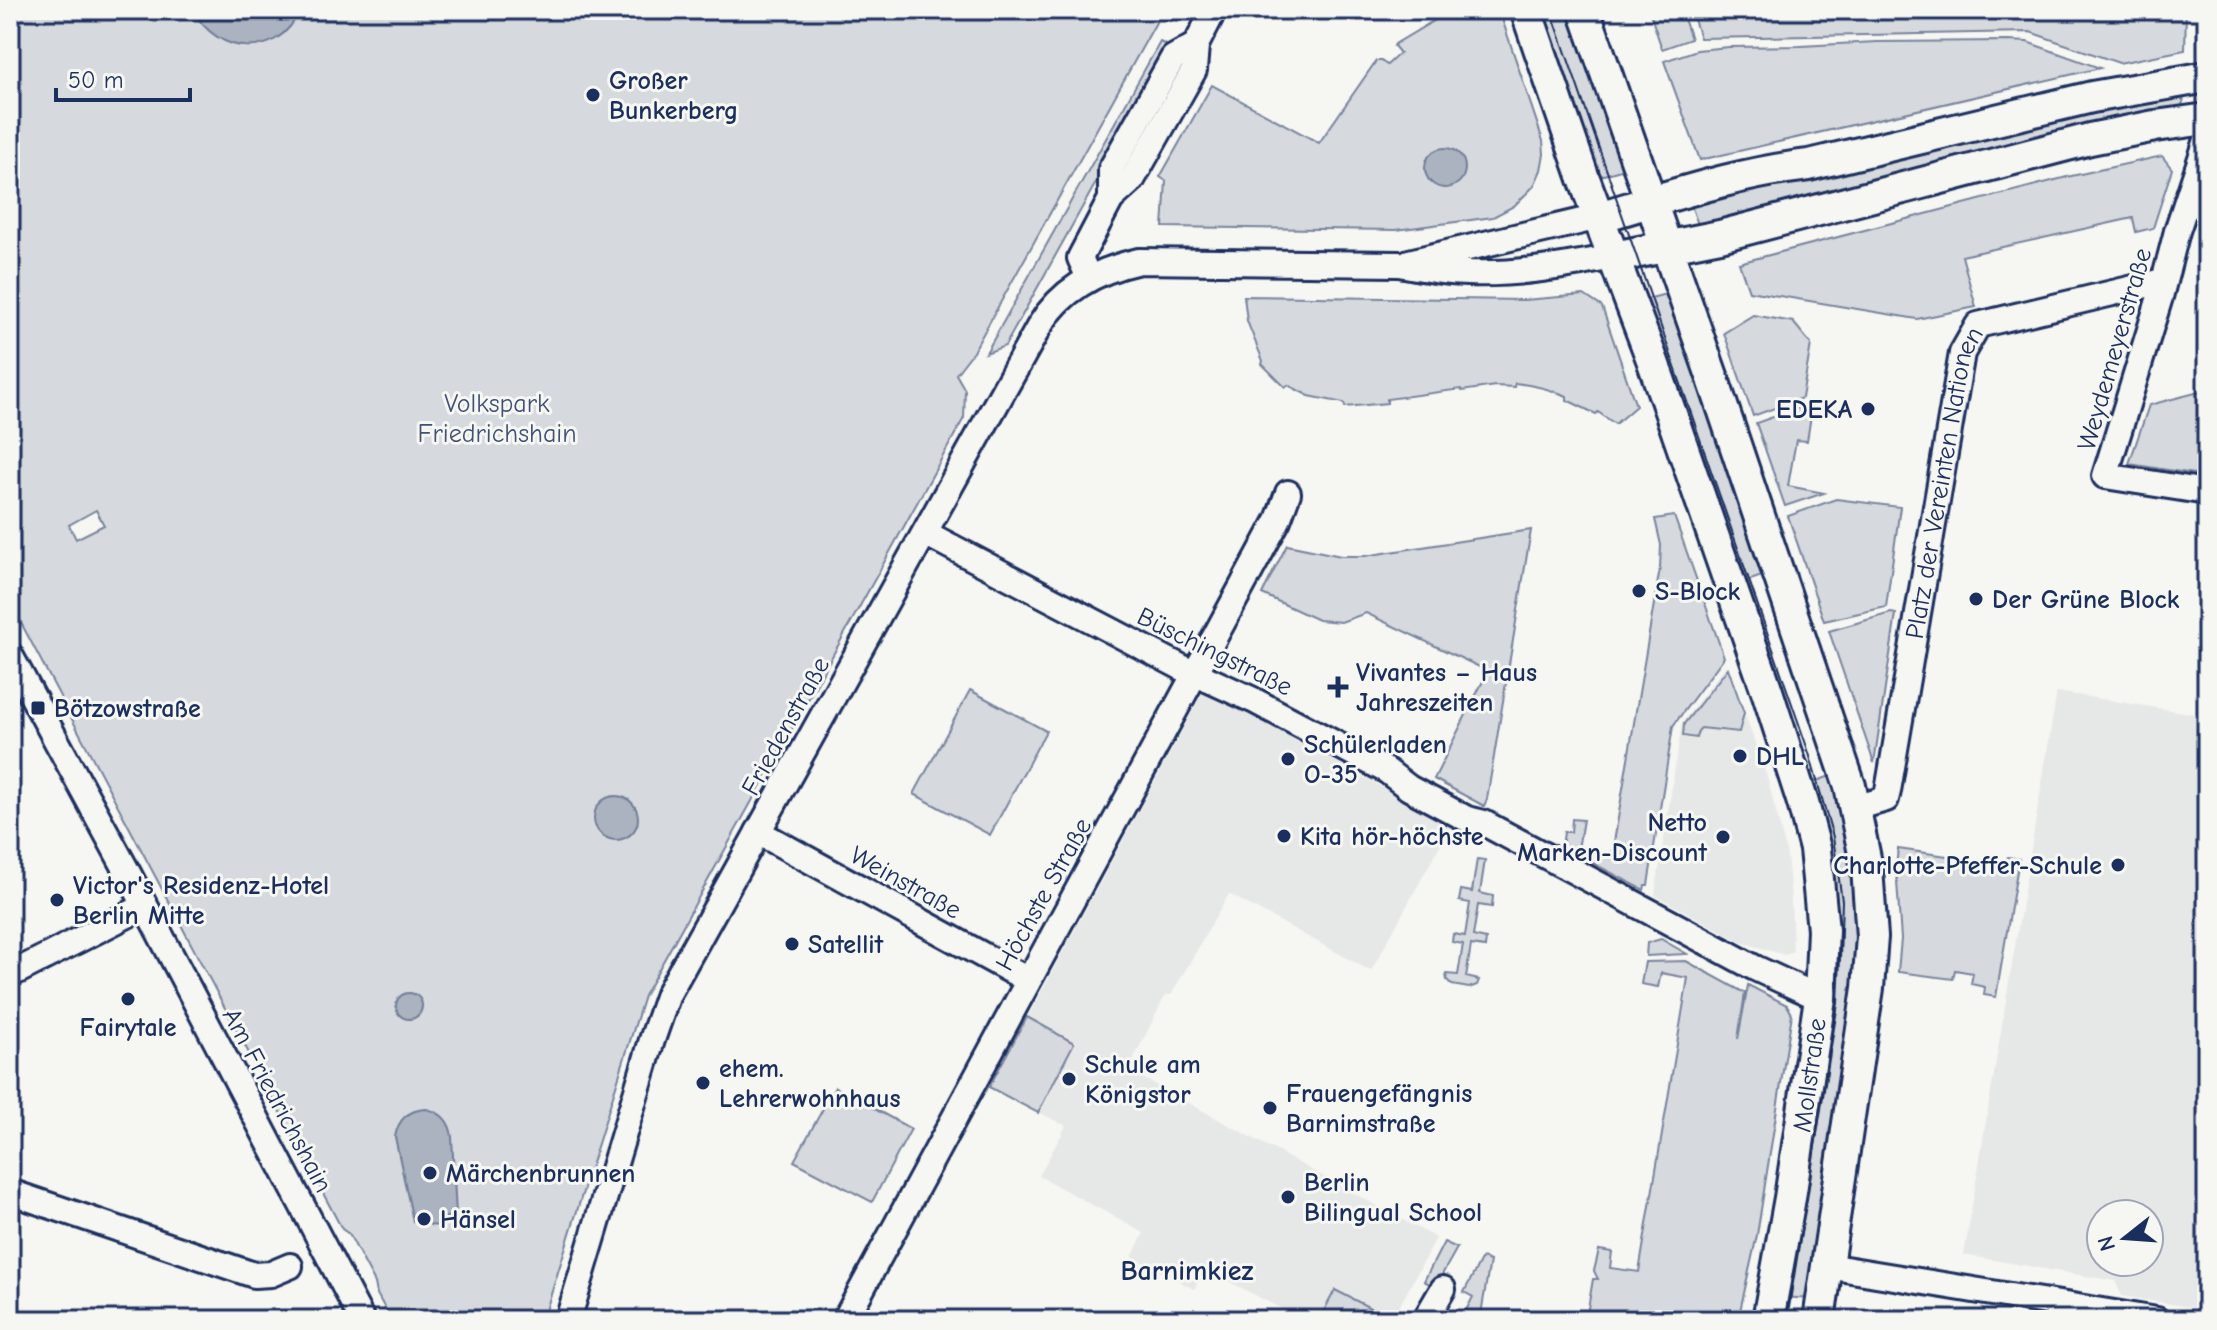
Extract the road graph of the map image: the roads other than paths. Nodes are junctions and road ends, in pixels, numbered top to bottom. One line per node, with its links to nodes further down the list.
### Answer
1 (1214, 10): 12 (street)
2 (1526, 10): 8 (main road)
3 (1584, 10): 7 (main road)
4 (2207, 77): 7 (main road)
5 (2207, 119): 9 (main road)
6 (2207, 140): 13 (street, Weydemeyerstraße)
7 (1651, 202): 8 (main road); 9 (main road)
8 (1599, 217): 10 (main road); 11 (street)
9 (1667, 246): 10 (main road); 19 (main road)
10 (1614, 257): 11 (street); 24 (main road, Mollstraße)
11 (1399, 264): 12 (street)
12 (1089, 278): 16 (street, Friedenstraße)
13 (2163, 281): 14 (street, Weydemeyerstraße); 19 (street, Platz der Vereinten Nationen)
14 (2207, 492)
15 (1288, 493): 18 (street, Höchste Straße)
16 (925, 533): 18 (street, Büschingstraße); 20 (street, Friedenstraße)
17 (10, 655): 21 (street, Am Friedrichshain)
18 (1195, 674): 23 (street, Höchste Straße); 24 (street, Büschingstraße)
19 (1855, 808): 27 (main road, Mollstraße)
20 (758, 832): 23 (street, Weinstraße); 29 (street, Friedenstraße)
21 (145, 906): 22 (street); 30 (street, Am Friedrichshain)
22 (10, 975)
23 (1028, 980): 31 (street, Höchste Straße)
24 (1820, 998): 33 (main road, Mollstraße)
25 (10, 1192): 26 (street)
26 (290, 1266)
27 (1827, 1266): 34 (main road, Mollstraße); 35 (street)
28 (1443, 1289): 32 (street)
29 (574, 1318)
30 (362, 1320)
31 (845, 1320)
32 (1425, 1320)
33 (1768, 1320)
34 (1819, 1320)
35 (2157, 1320)

